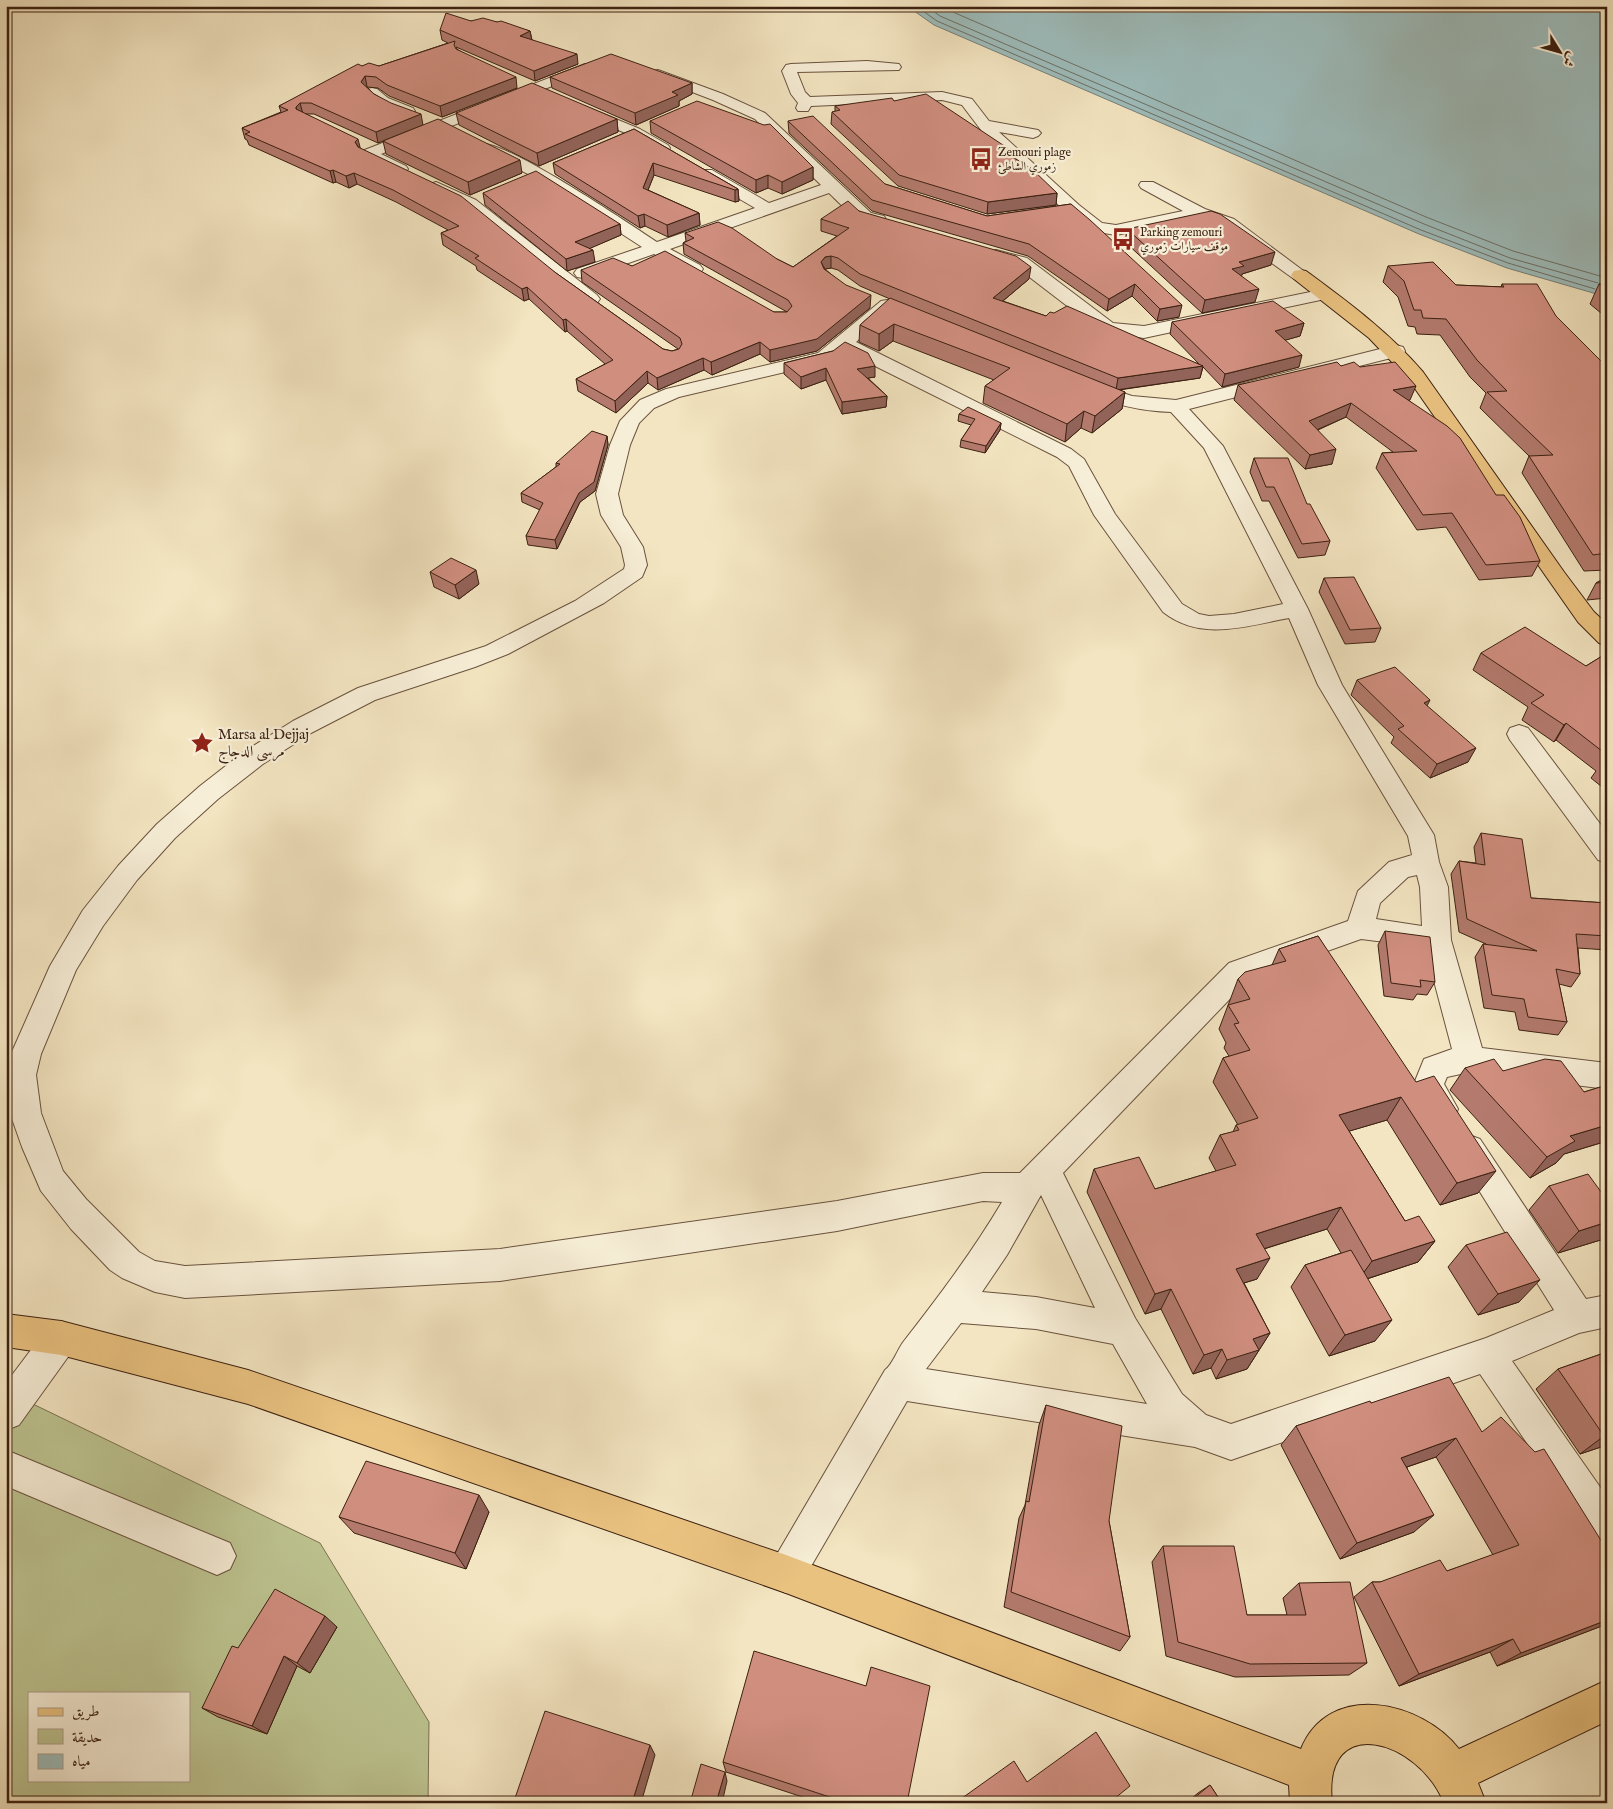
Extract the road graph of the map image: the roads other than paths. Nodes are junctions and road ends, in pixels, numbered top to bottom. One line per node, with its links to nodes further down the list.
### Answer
1 (596, 64): 5 (street)
2 (639, 67): 8 (street)
3 (894, 67): 11 (street)
4 (517, 80): 5 (street)
5 (534, 88): 7 (street); 14 (street)
6 (372, 92): 14 (street)
7 (552, 96)
8 (718, 97): 10 (street); 12 (street)
9 (571, 104): 17 (street)
10 (702, 104)
11 (805, 105): 12 (street); 13 (street); 16 (street)
12 (760, 116): 28 (street)
13 (816, 121)
14 (442, 125): 21 (street); 25 (street)
15 (652, 125): 17 (street)
16 (984, 125): 18 (street); 32 (street)
17 (635, 132): 19 (street); 22 (street)
18 (1033, 134)
19 (618, 140)
20 (360, 143): 21 (street)
21 (378, 150): 30 (street)
22 (676, 156)
23 (692, 165): 31 (street)
24 (557, 166): 25 (street)
25 (540, 174): 26 (street); 37 (street)
26 (523, 181)
27 (1147, 185): 34 (street)
28 (832, 187): 31 (street); 35 (street)
29 (488, 196): 30 (street)
30 (470, 203): 42 (street)
31 (766, 208): 37 (street)
32 (1073, 209): 33 (street); 36 (street)
33 (1053, 211)
34 (1199, 213): 36 (street); 41 (street)
35 (892, 225)
36 (1097, 227): 38 (street)
37 (654, 247): 40 (street); 42 (street)
38 (1118, 247)
39 (984, 251): 47 (street)
40 (704, 275)
41 (1300, 275): 43 (main road)
42 (565, 280): 45 (street)
43 (1324, 294): 47 (street); 49 (main road)
44 (888, 305): 48 (street)
45 (603, 307)
46 (1183, 308): 47 (street)
47 (1198, 321)
48 (835, 350): 52 (street); 61 (street)
49 (1396, 351): 51 (street); 53 (main road)
50 (1077, 383): 51 (street)
51 (1176, 406): 52 (street)
52 (1297, 609): 56 (street)
53 (1607, 638)
54 (1518, 734): 55 (street)
55 (1607, 853)
56 (1426, 862): 57 (street); 58 (street)
57 (1360, 928): 58 (street); 61 (street)
58 (1437, 940): 59 (street)
59 (1470, 1060): 60 (street); 63 (street)
60 (1607, 1076)
61 (1036, 1178): 62 (street); 65 (street)
62 (953, 1306): 65 (street); 68 (street)
63 (1592, 1314): 67 (street)
64 (6, 1330): 66 (main road)
65 (1122, 1330): 70 (street)
66 (62, 1338): 69 (street); 74 (main road)
67 (1488, 1354): 70 (street); 72 (street)
68 (897, 1382): 70 (street); 74 (street)
69 (6, 1412)
70 (1195, 1429)
71 (6, 1468): 73 (street)
72 (1607, 1529)
73 (217, 1556)
74 (786, 1574): 76 (main road)
75 (1607, 1700): 77 (main road)
76 (1311, 1788): 77 (main road)
77 (1458, 1788)

